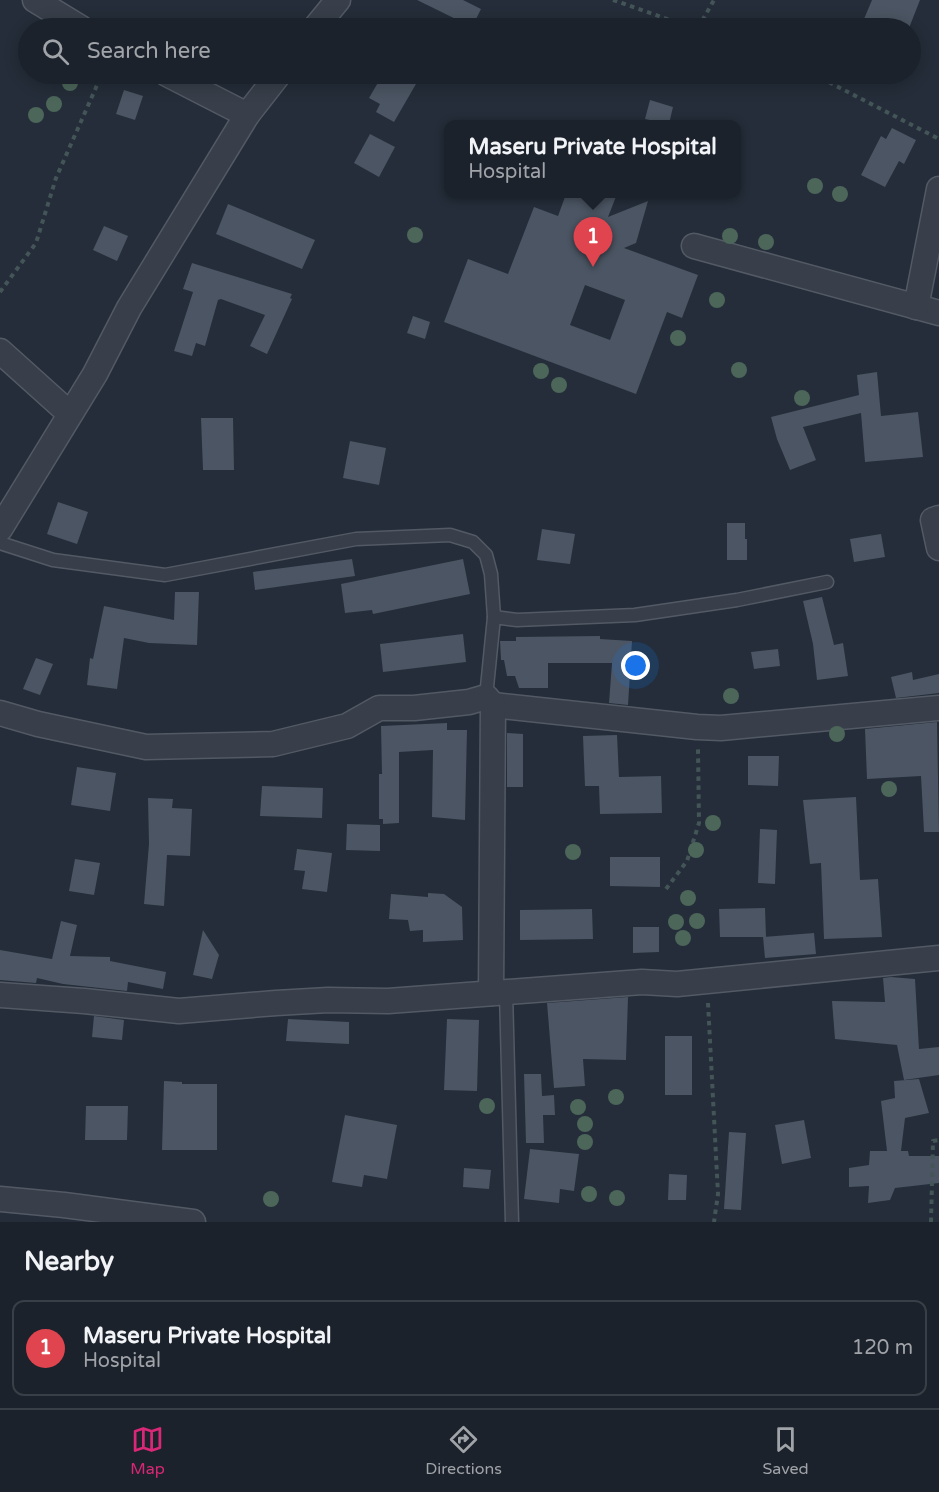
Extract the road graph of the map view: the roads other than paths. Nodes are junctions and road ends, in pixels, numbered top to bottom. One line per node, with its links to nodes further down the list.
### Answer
1 (34, 0): 3 (street)
2 (338, 0): 4 (street)
3 (64, 18)
4 (323, 18)
5 (187, 84): 7 (street)
6 (271, 84): 7 (street)
7 (247, 115): 13 (street)
8 (939, 189): 10 (street)
9 (694, 246): 10 (street)
10 (916, 307): 11 (street)
11 (939, 313)
12 (0, 351): 13 (street)
13 (70, 414): 15 (street)
14 (939, 518): 17 (street)
15 (0, 529)
16 (0, 543): 19 (lane)
17 (939, 548)
18 (827, 582): 19 (lane)
19 (494, 617): 20 (lane)
20 (490, 701): 21 (street); 22 (street); 24 (street)
21 (939, 708)
22 (0, 712)
23 (939, 958): 24 (street)
24 (498, 993): 25 (street); 29 (lane)
25 (0, 995)
26 (0, 1198): 27 (street)
27 (61, 1213): 28 (street)
28 (193, 1222)
29 (512, 1222)

